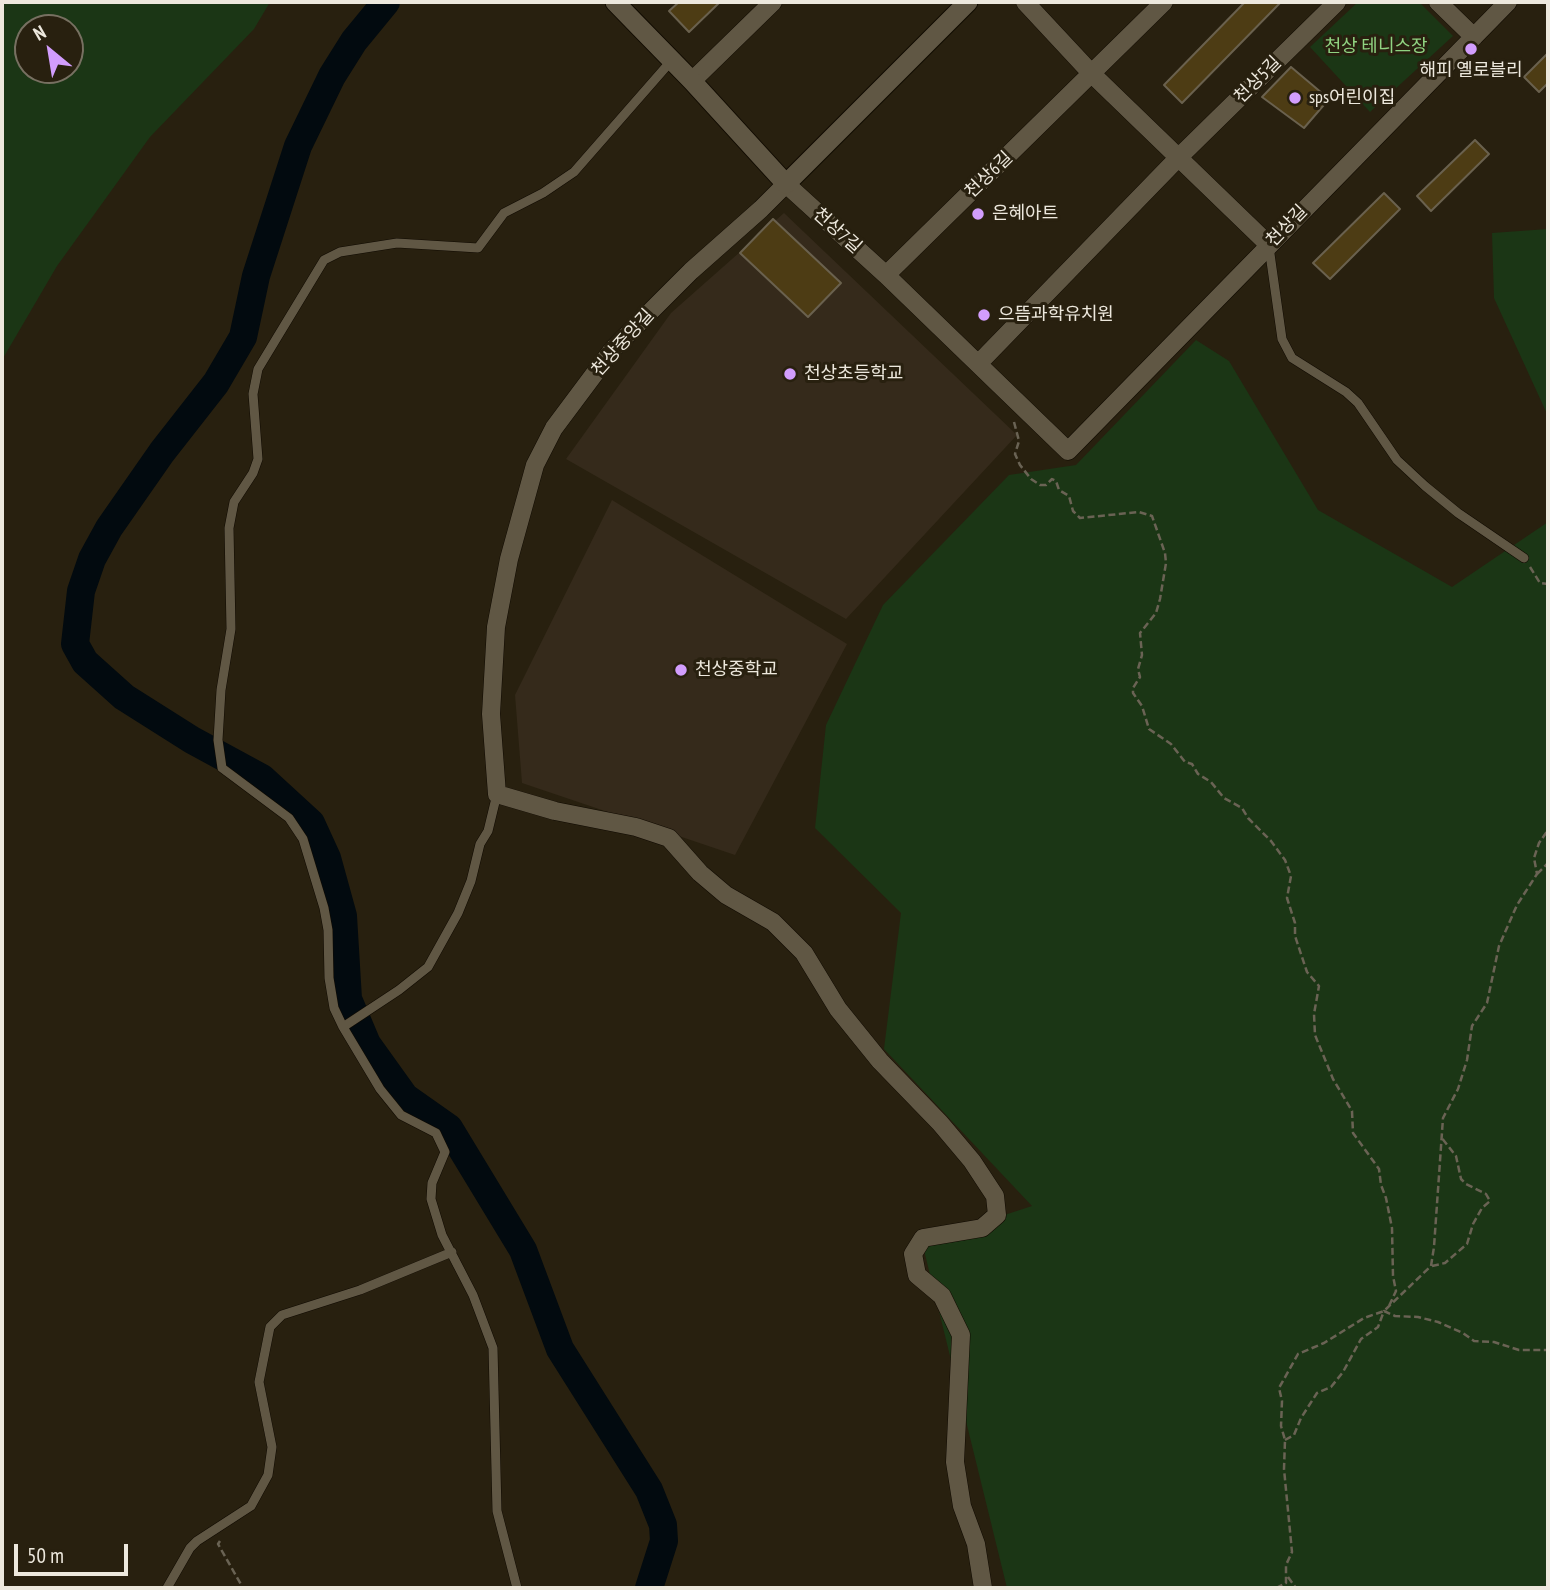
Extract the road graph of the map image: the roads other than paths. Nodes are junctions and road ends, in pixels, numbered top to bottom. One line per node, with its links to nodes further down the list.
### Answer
1 (615, 2): 10 (street, 천상7길)
2 (773, 2): 12 (street)
3 (968, 2): 14 (street, 천상중앙길)
4 (1025, 2): 11 (street)
5 (1164, 2): 11 (street)
6 (1337, 2): 13 (street, 천상5길)
7 (1438, 2): 9 (street)
8 (1507, 2): 9 (street, 천상길)
9 (1474, 37): 15 (street, 천상길)
10 (672, 60): 12 (street, 천상7길); 21 (lane)
11 (1092, 74): 13 (street); 16 (street, 천상6길)
12 (692, 80): 14 (street, 천상7길)
13 (1178, 158): 15 (street); 17 (street)
14 (786, 184): 16 (street, 천상7길); 20 (street, 천상중앙길)
15 (1269, 245): 18 (street, 천상길); 19 (lane)
16 (886, 275): 17 (street, 천상7길)
17 (978, 364): 18 (street, 천상7길)
18 (1068, 451)
19 (1524, 558)
20 (496, 794): 21 (lane); 25 (street)
21 (346, 1025): 22 (lane)
22 (452, 1252): 23 (lane); 24 (lane)
23 (167, 1588)
24 (517, 1588)
25 (983, 1588)

